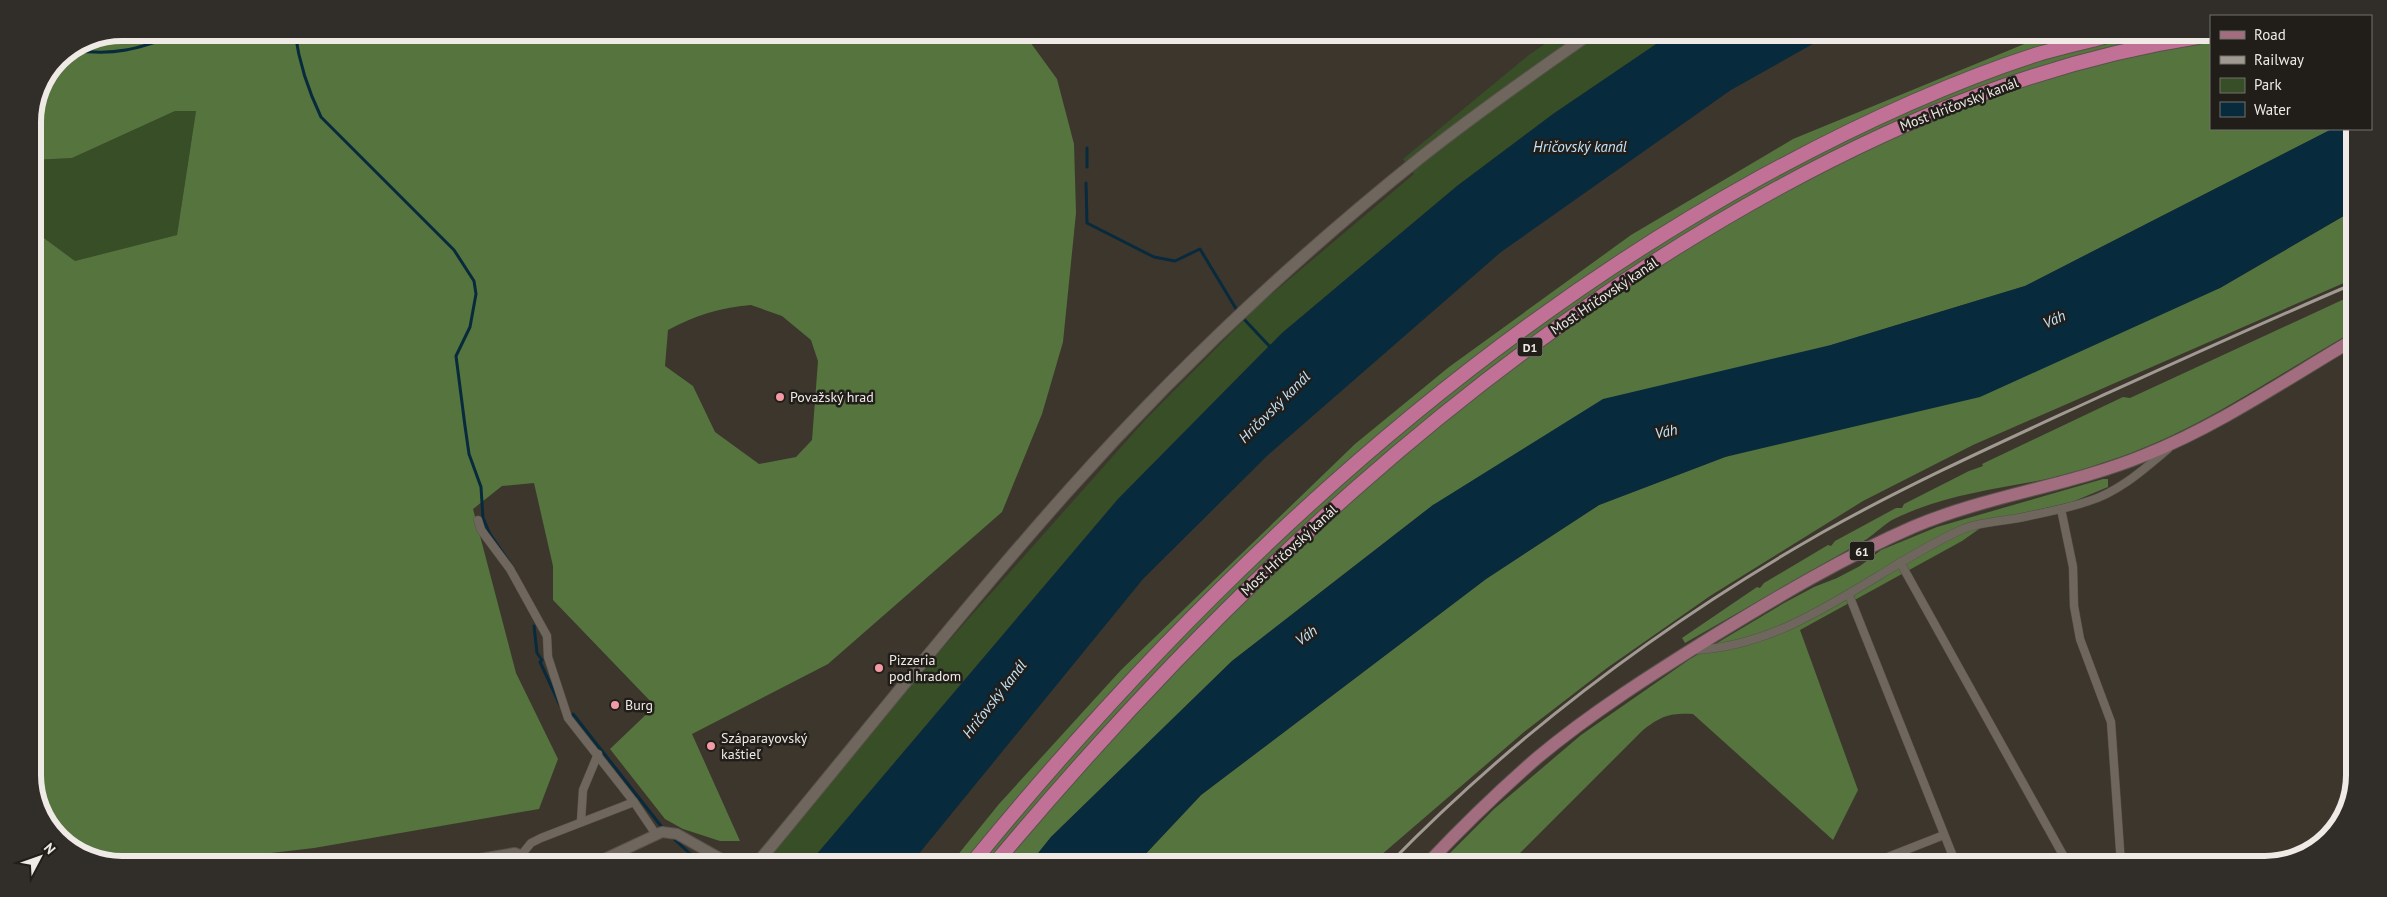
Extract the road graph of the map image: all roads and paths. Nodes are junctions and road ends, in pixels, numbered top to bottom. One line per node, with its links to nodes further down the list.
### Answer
1 (1580, 41): 21 (main road)
2 (2089, 41): 22 (highway, Most Hričovský kanál / D1)
3 (2177, 41): 23 (highway, Most Hričovský kanál / D1)
4 (2346, 344): 5 (main road, 61)
5 (2178, 441): 6 (street); 10 (main road, 61)
6 (2061, 509): 8 (street); 28 (street)
7 (478, 520): 11 (street)
8 (1900, 562): 9 (street); 27 (street)
9 (1849, 595): 10 (street); 15 (street)
10 (1691, 650): 24 (main road, 61)
11 (597, 758): 12 (street); 13 (street)
12 (634, 802): 13 (street); 14 (street)
13 (581, 821): 16 (street)
14 (655, 833): 19 (street); 20 (street)
15 (1944, 835): 25 (street); 26 (street)
16 (522, 854): 17 (street); 18 (street)
17 (493, 856)
18 (525, 856)
19 (610, 856)
20 (716, 856)
21 (763, 856)
22 (978, 856)
23 (1001, 856)
24 (1435, 856)
25 (1890, 856)
26 (1953, 856)
27 (2064, 856)
28 (2120, 856)

